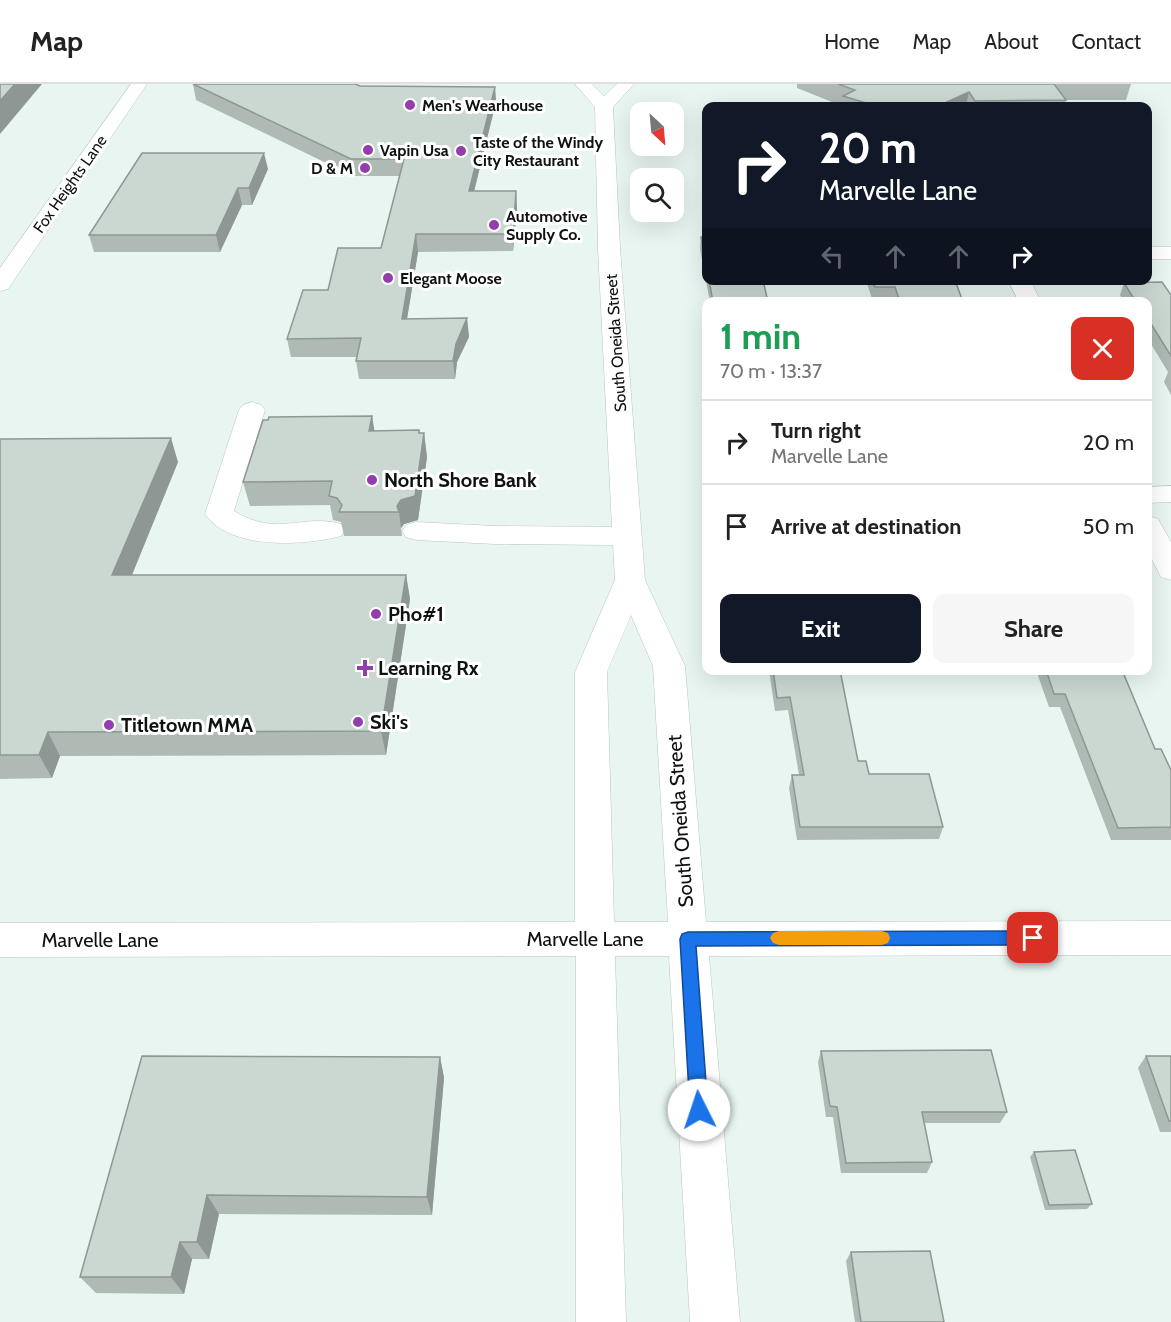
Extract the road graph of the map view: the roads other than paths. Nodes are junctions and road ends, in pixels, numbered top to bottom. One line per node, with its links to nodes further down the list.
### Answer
1 (139, 84): 7 (street, Fox Heights Lane)
2 (583, 84): 4 (street)
3 (626, 84): 4 (street)
4 (604, 106): 14 (street, South Oneida Street)
5 (1152, 253): 6 (street)
6 (1171, 253)
7 (2, 279)
8 (252, 410): 11 (street)
9 (1171, 494): 10 (street)
10 (1152, 495)
11 (331, 530)
12 (416, 531): 14 (street)
13 (1152, 533): 15 (street)
14 (629, 536): 16 (street, South Oneida Street)
15 (1171, 570)
16 (630, 580): 18 (street, South Oneida Street); 19 (street, South Oneida Street)
17 (1171, 938): 19 (street, Marvelle Lane)
18 (594, 939): 19 (street, Marvelle Lane); 20 (street, Marvelle Lane); 21 (street, South Oneida Street)
19 (688, 939): 22 (street, South Oneida Street)
20 (0, 940)
21 (601, 1322)
22 (714, 1322)

